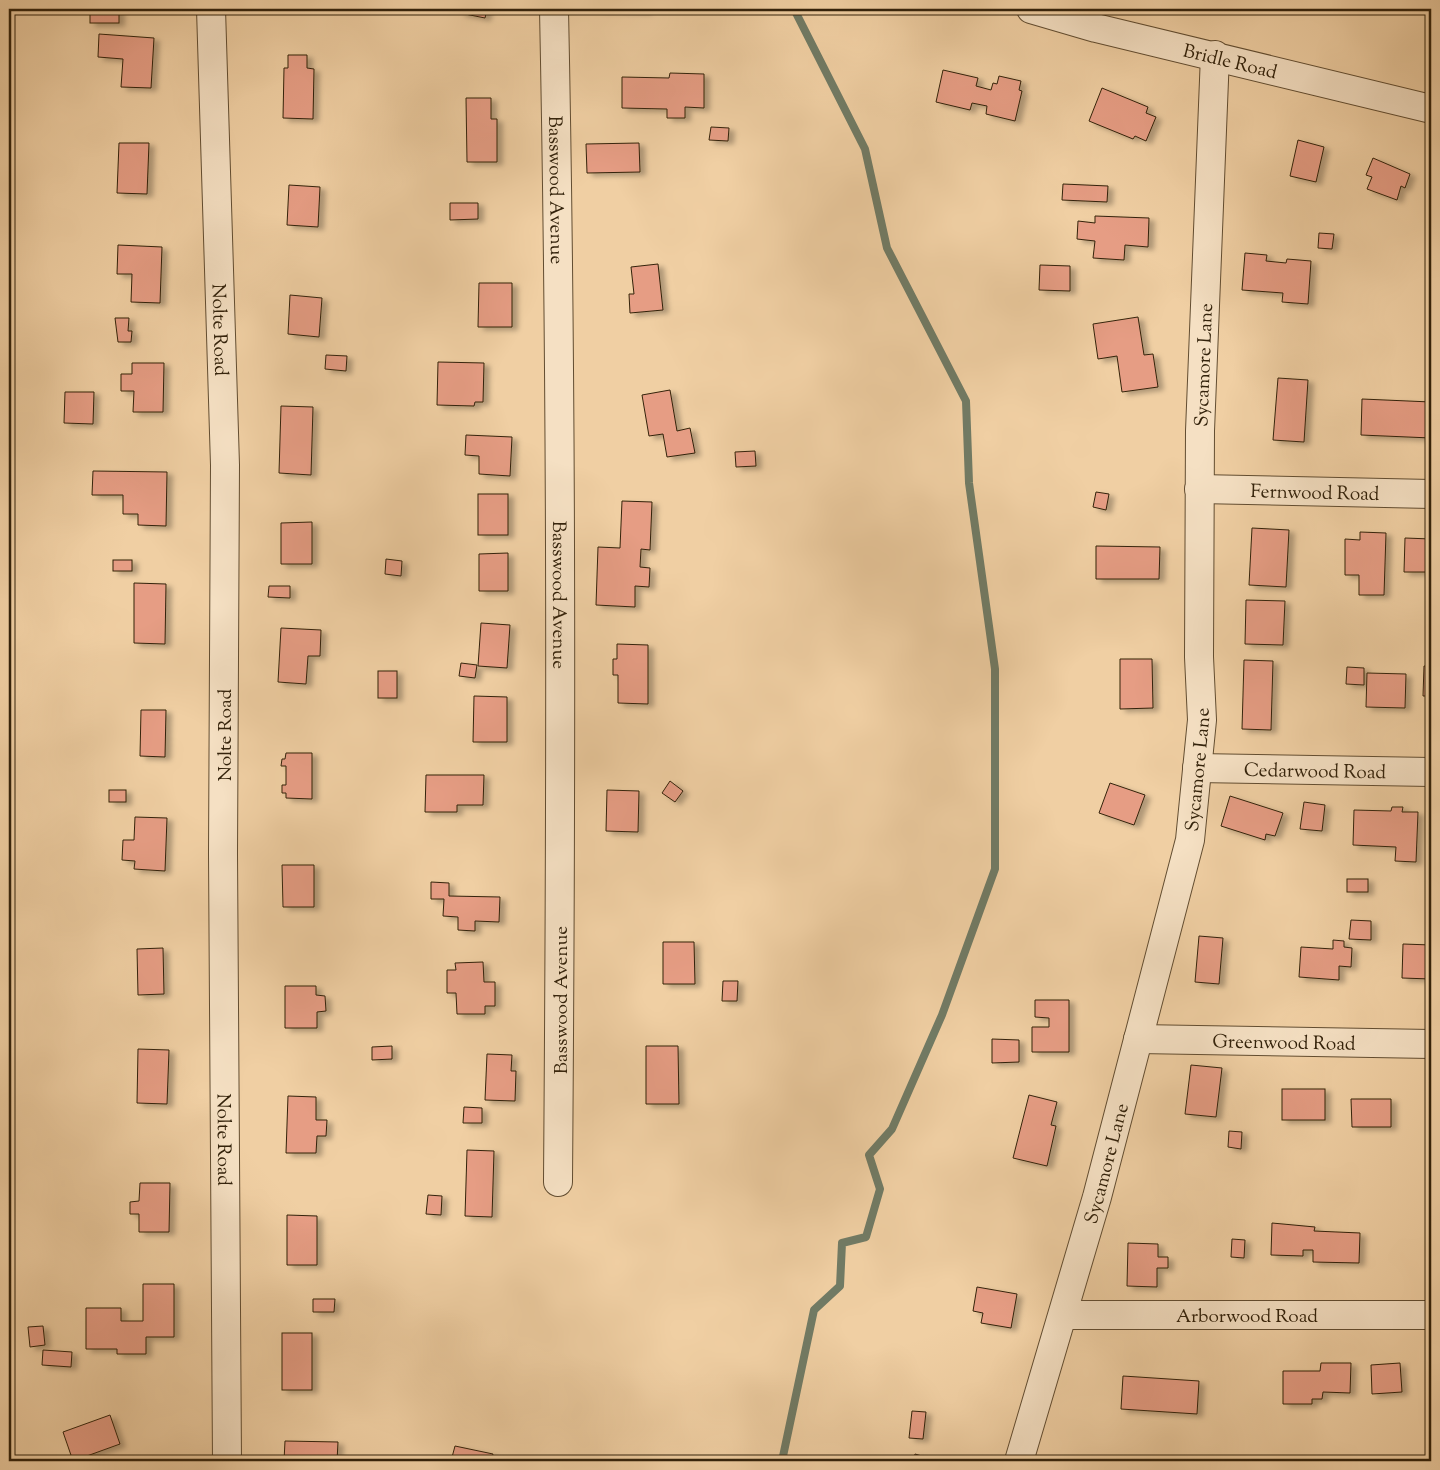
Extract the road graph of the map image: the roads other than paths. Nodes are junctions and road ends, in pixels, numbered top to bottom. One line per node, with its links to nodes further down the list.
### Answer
1 (211, 9): 16 (street, Nolte Road)
2 (554, 9): 13 (street, Basswood Avenue)
3 (1030, 9): 4 (street, Bridle Road)
4 (1097, 18): 5 (street, Bridle Road)
5 (1215, 55): 6 (street, Bridle Road); 7 (street, Sycamore Lane)
6 (1431, 109)
7 (1199, 489): 8 (street, Fernwood Road); 9 (street, Sycamore Lane)
8 (1431, 494)
9 (1197, 768): 10 (street, Cedarwood Road); 11 (street, Sycamore Lane)
10 (1431, 772)
11 (1138, 1039): 12 (street, Greenwood Road); 14 (street, Sycamore Lane)
12 (1431, 1044)
13 (558, 1182)
14 (1063, 1315): 15 (street, Arborwood Road); 17 (street, Sycamore Lane)
15 (1431, 1315)
16 (227, 1461)
17 (1020, 1461)

